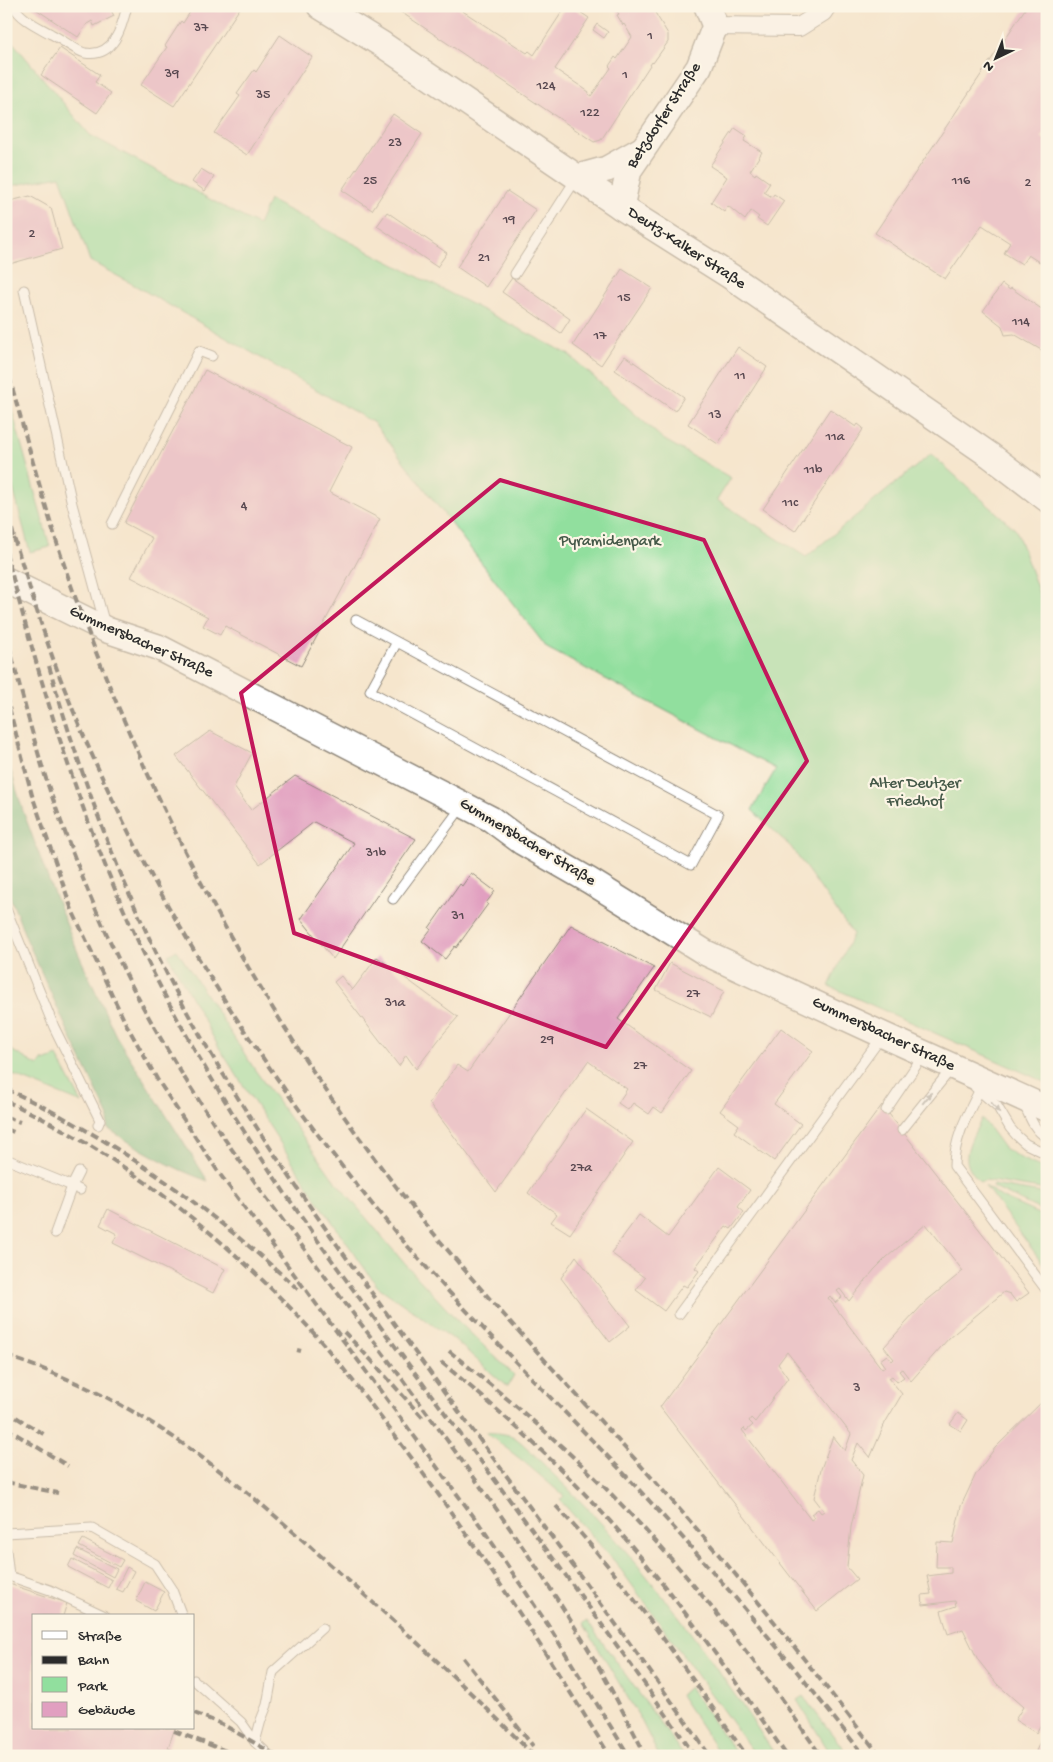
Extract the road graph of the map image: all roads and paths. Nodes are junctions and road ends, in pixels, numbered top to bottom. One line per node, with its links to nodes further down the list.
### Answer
1 (14, 6): 2 (lane)
2 (127, 6)
3 (320, 6): 7 (street, Deutz-Kalker Straße)
4 (827, 6): 5 (street, Betzdorfer Straße)
5 (711, 16): 6 (street, Betzdorfer Straße)
6 (644, 149): 7 (street); 8 (street, Betzdorfer Straße)
7 (578, 177): 8 (street, Deutz-Kalker Straße); 9 (lane)
8 (621, 207): 12 (street, Deutz-Kalker Straße)
9 (515, 274)
10 (24, 290): 16 (lane)
11 (212, 356): 13 (lane)
12 (1047, 499)
13 (112, 524)
14 (6, 580): 16 (street, Gummersbacher Straße)
15 (356, 620): 17 (lane)
16 (107, 630): 18 (street, Gummersbacher Straße)
17 (397, 642): 17 (lane)
18 (463, 805): 19 (lane); 21 (street, Gummersbacher Straße)
19 (393, 899)
20 (6, 909): 27 (lane)
21 (883, 1035): 22 (street, Gummersbacher Straße); 36 (lane)
22 (924, 1054): 23 (street, Gummersbacher Straße); 26 (lane)
23 (969, 1077): 24 (street, Gummersbacher Straße); 28 (lane, one-way to 23); 30 (lane, one-way to 30); 35 (lane)
24 (1021, 1097): 25 (street, Gummersbacher Straße); 29 (lane)
25 (1047, 1108)
26 (886, 1110)
27 (98, 1125)
28 (902, 1130)
29 (1047, 1138)
30 (1047, 1154)
31 (6, 1159): 33 (lane)
32 (79, 1172): 33 (lane)
33 (76, 1188): 34 (lane)
34 (55, 1233)
35 (1047, 1291)
36 (679, 1314)
37 (6, 1533): 41 (lane)
38 (6, 1550): 39 (lane)
39 (8, 1575): 40 (lane)
40 (101, 1614)
41 (181, 1614)
42 (322, 1628): 44 (lane)
43 (195, 1681): 44 (lane)
44 (255, 1742): 45 (lane)
45 (270, 1756)

